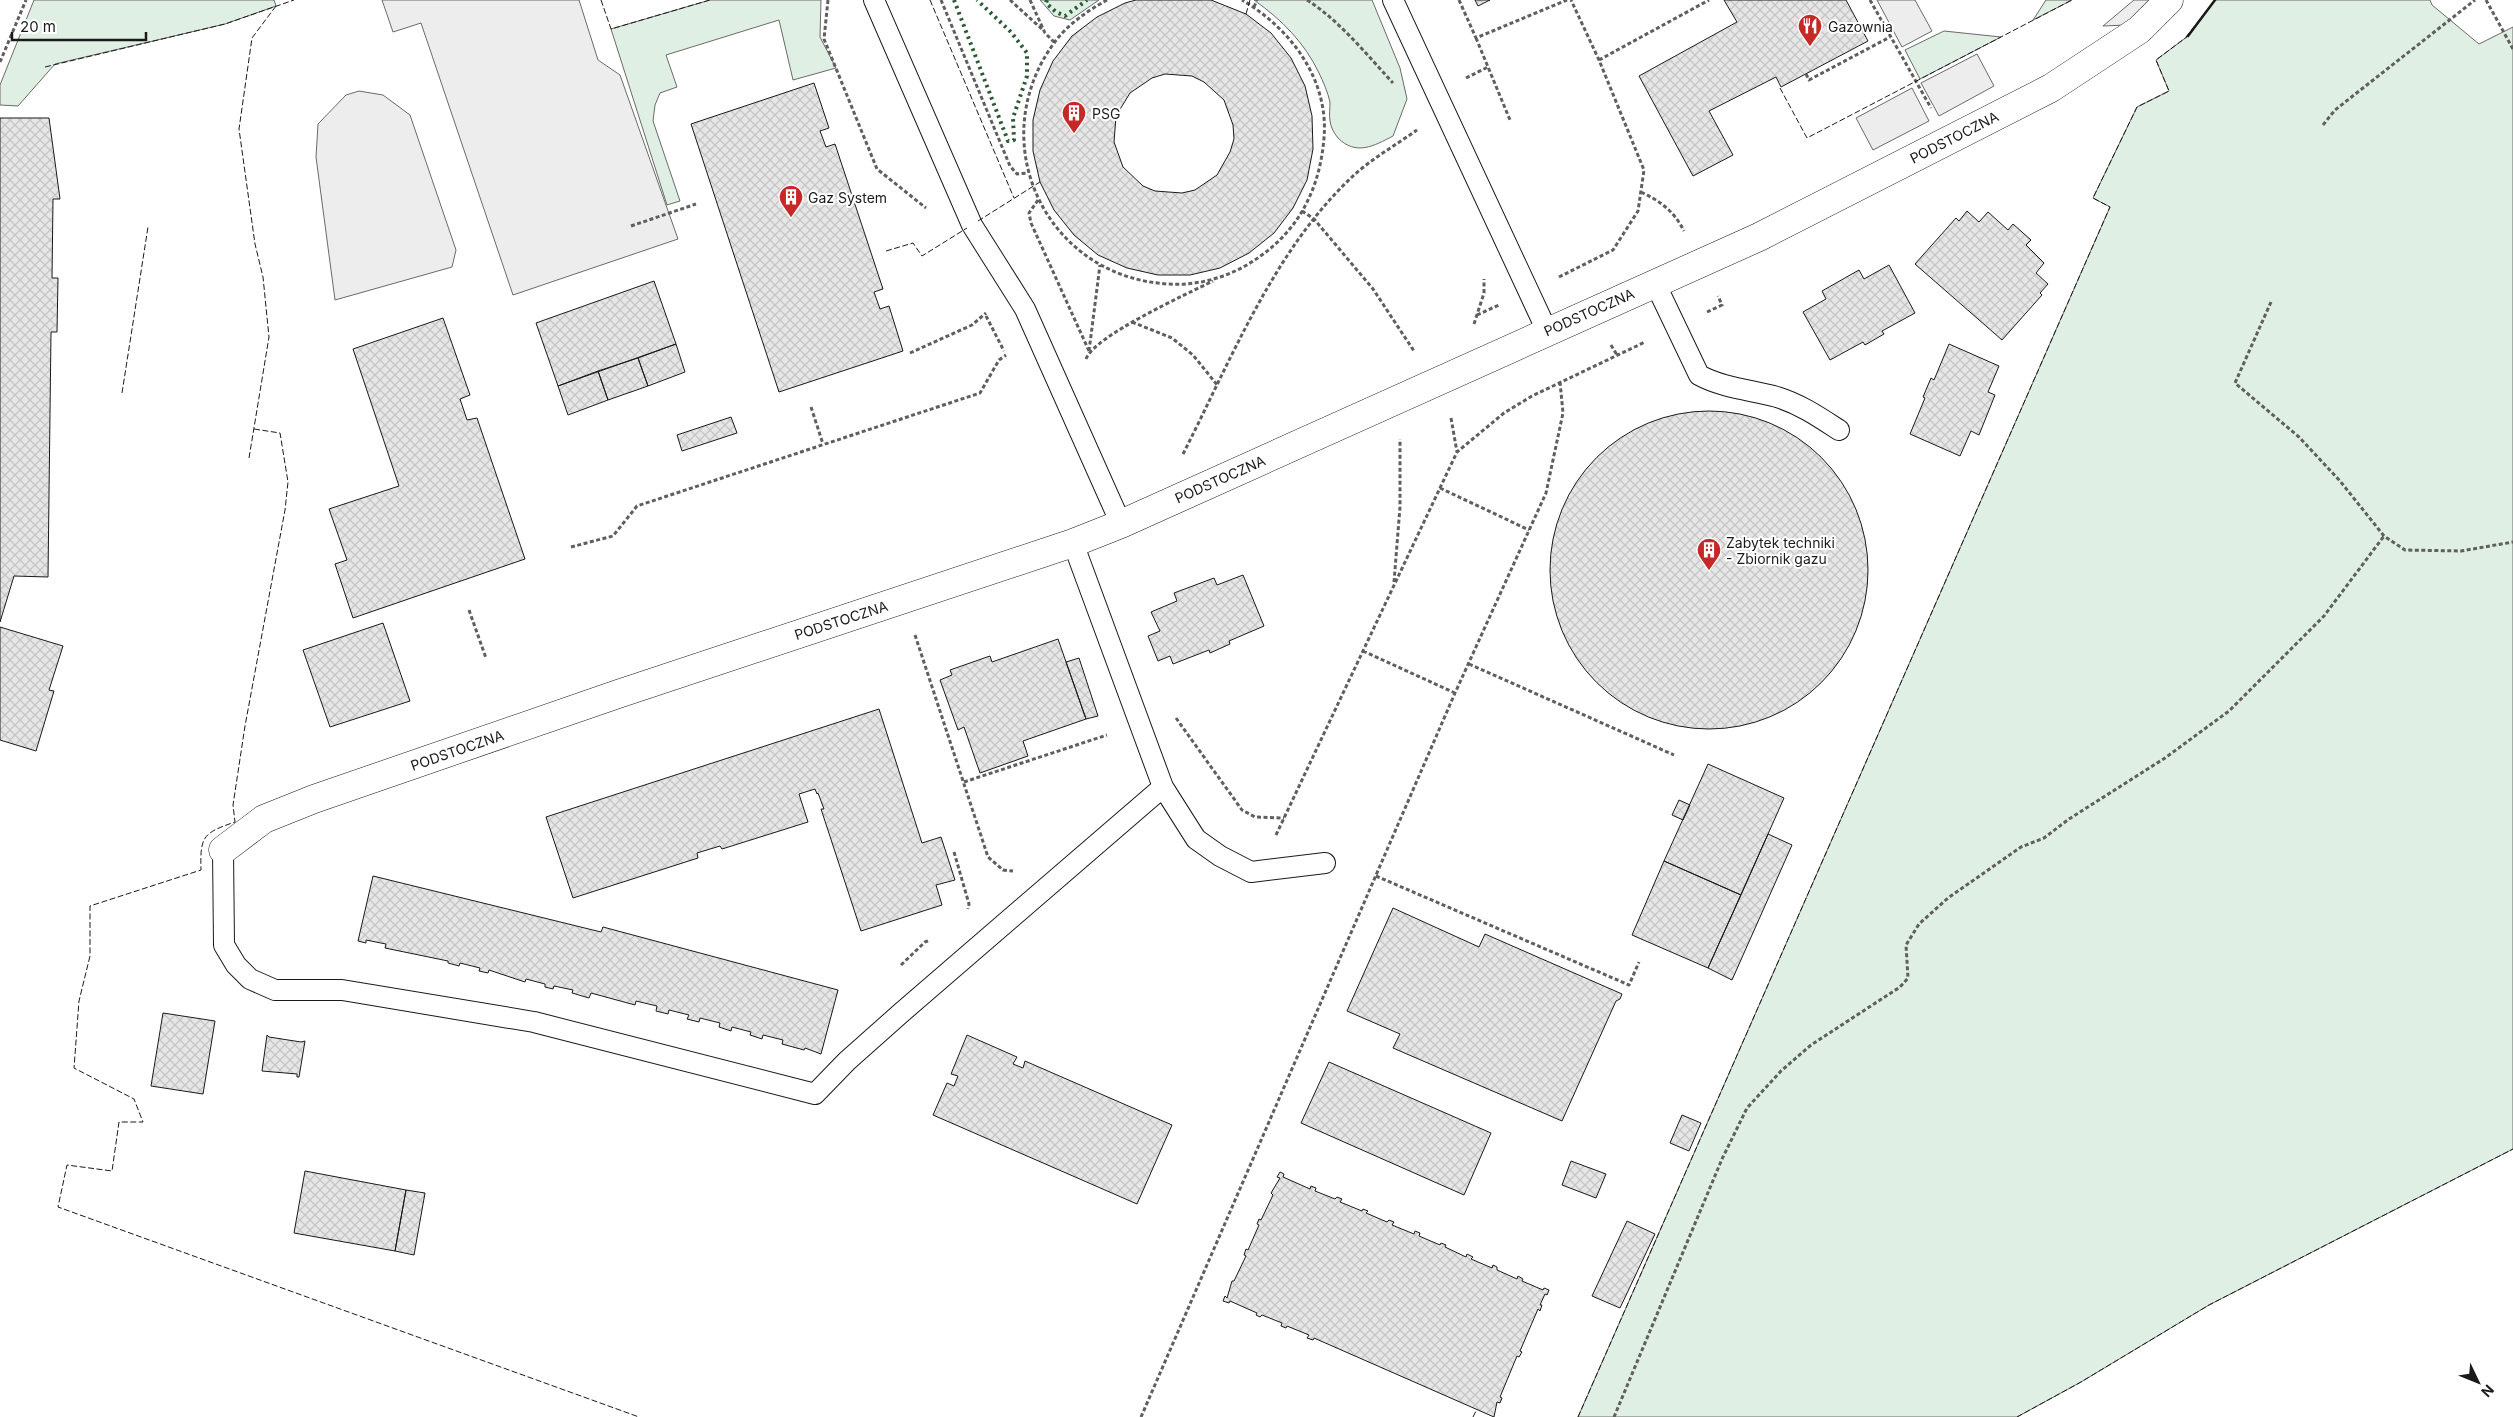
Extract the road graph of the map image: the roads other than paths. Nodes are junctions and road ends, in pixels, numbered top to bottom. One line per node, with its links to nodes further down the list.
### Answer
1 (874, 0): 7 (lane)
2 (1393, 0): 5 (lane)
3 (2169, 0): 4 (street, PODSTOCZNA)
4 (1655, 283): 5 (street, PODSTOCZNA); 6 (lane)
5 (1546, 331): 7 (street, PODSTOCZNA)
6 (1839, 430)
7 (1121, 524): 8 (street, PODSTOCZNA)
8 (1073, 543): 9 (lane); 10 (street, PODSTOCZNA)
9 (1163, 786): 10 (lane); 11 (lane)
10 (223, 850)
11 (1325, 863)

